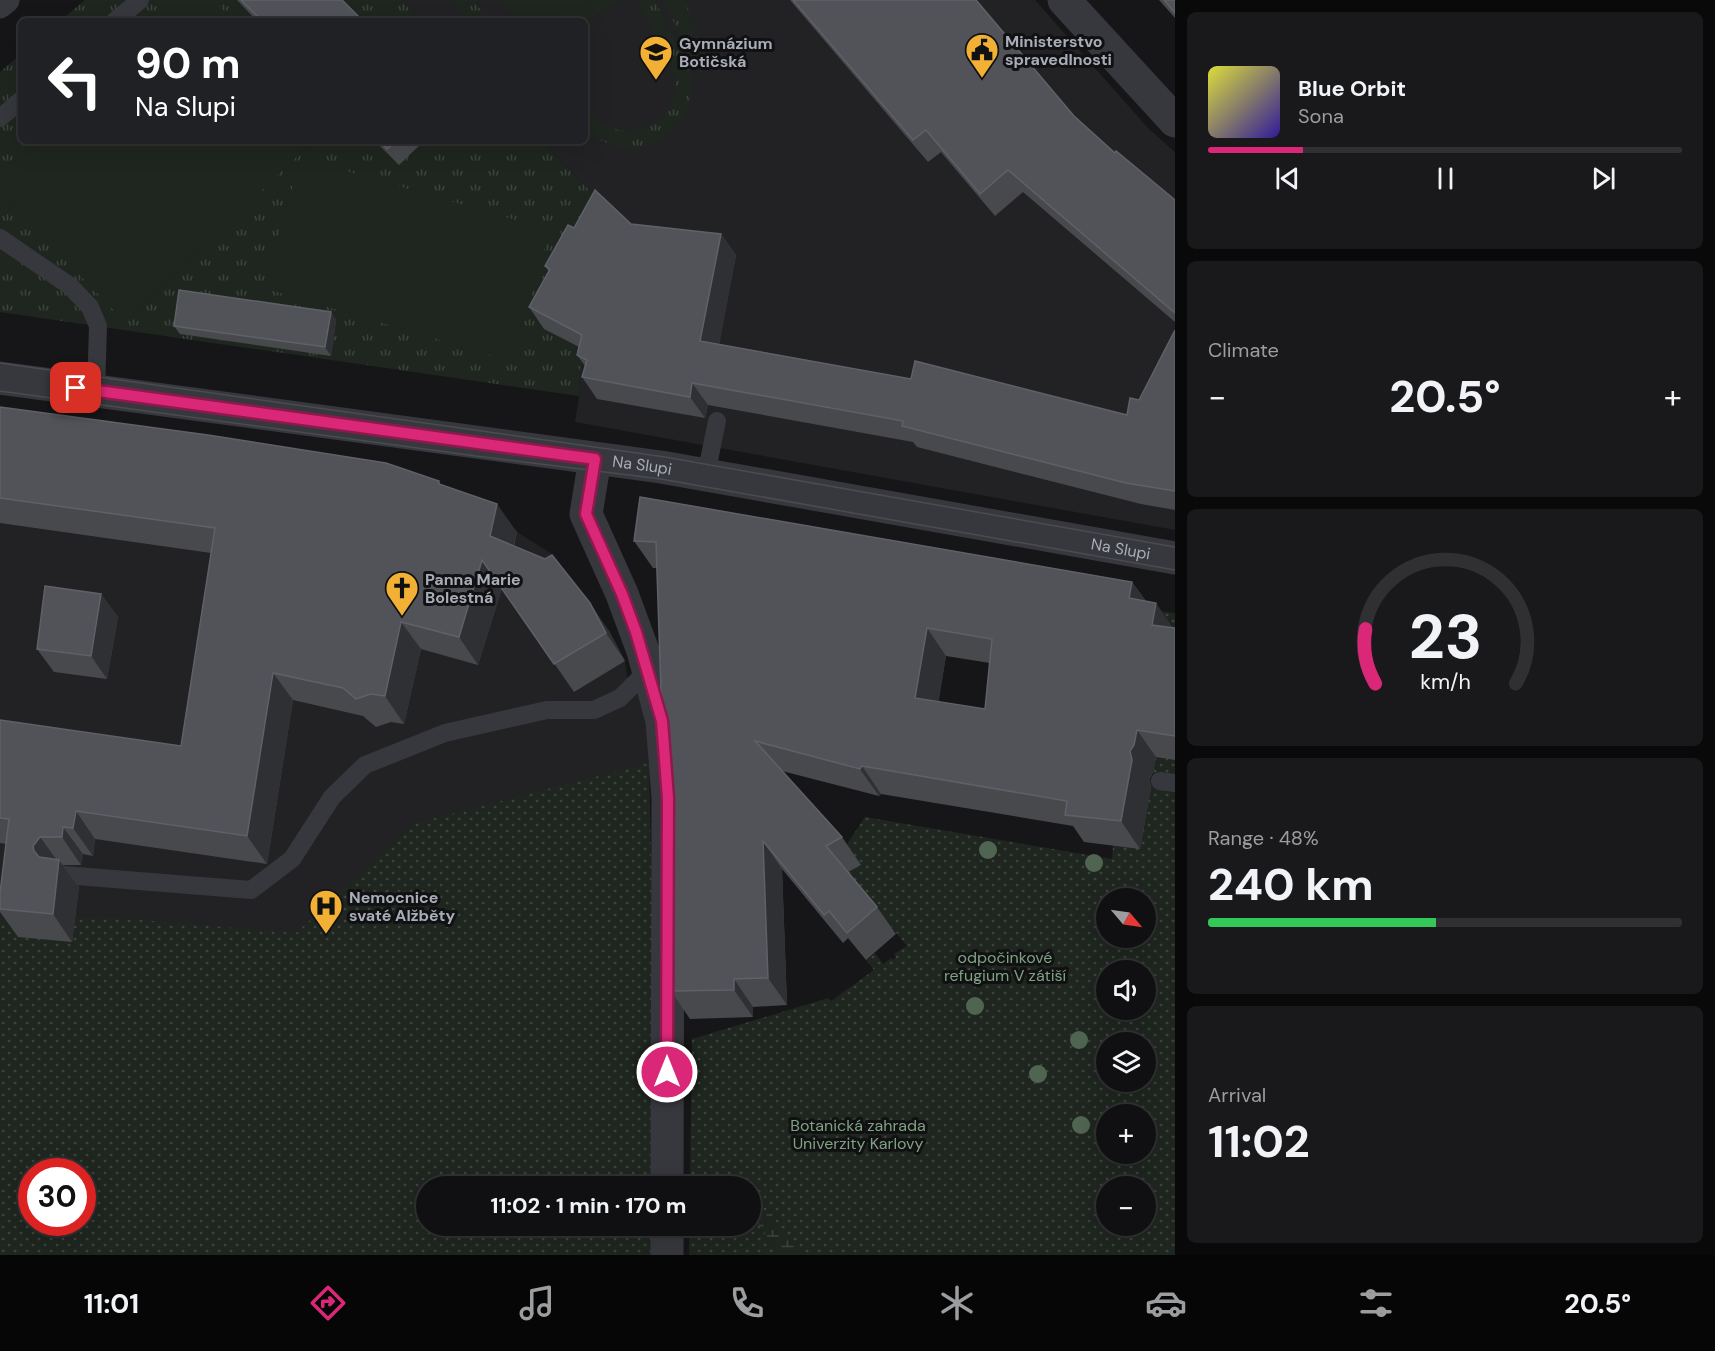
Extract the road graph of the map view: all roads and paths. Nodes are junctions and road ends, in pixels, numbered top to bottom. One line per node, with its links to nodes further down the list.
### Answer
1 (6, 0): 4 (street)
2 (140, 0): 5 (lane)
3 (1064, 0): 8 (street)
4 (0, 5)
5 (119, 18)
6 (18, 103): 7 (lane)
7 (0, 118)
8 (1175, 121)
9 (0, 238): 11 (lane)
10 (0, 378): 11 (street, Na Slupi)
11 (96, 391): 13 (street, Na Slupi)
12 (717, 421): 14 (lane)
13 (595, 459): 14 (street, Na Slupi); 16 (street)
14 (706, 475): 15 (street, Na Slupi)
15 (1175, 558)
16 (648, 670): 17 (lane); 18 (street)
17 (64, 875)
18 (667, 1176)
19 (667, 1236): 20 (street)
20 (667, 1255)

